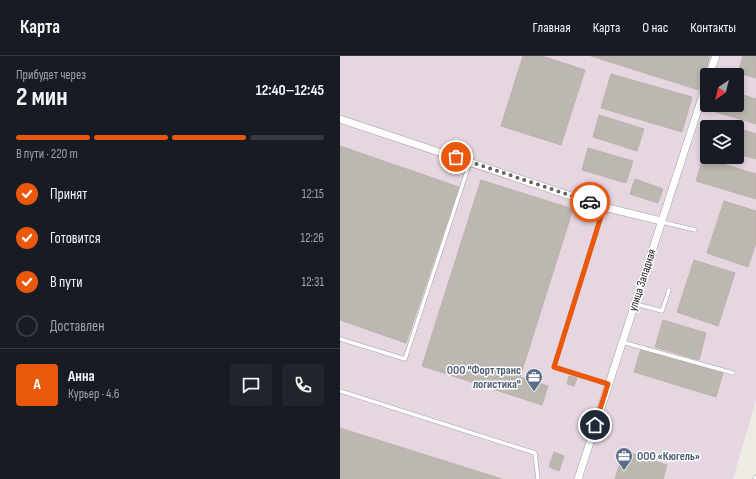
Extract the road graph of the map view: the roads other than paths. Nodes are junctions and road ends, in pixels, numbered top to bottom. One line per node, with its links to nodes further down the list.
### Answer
1 (716, 56): 2 (street)
2 (712, 68)
3 (700, 103): 7 (street, улица Западная)
4 (340, 118): 5 (street)
5 (470, 162): 6 (street); 11 (lane)
6 (604, 207): 7 (street); 14 (lane)
7 (661, 222): 8 (lane); 10 (street, улица Западная)
8 (695, 230)
9 (669, 290): 10 (lane)
10 (635, 303): 12 (street, улица Западная)
11 (340, 339)
12 (622, 342): 13 (lane); 14 (street, улица Западная)
13 (733, 373)
14 (608, 384): 17 (street, улица Западная)
15 (340, 391): 16 (lane)
16 (538, 479)
17 (578, 479)

